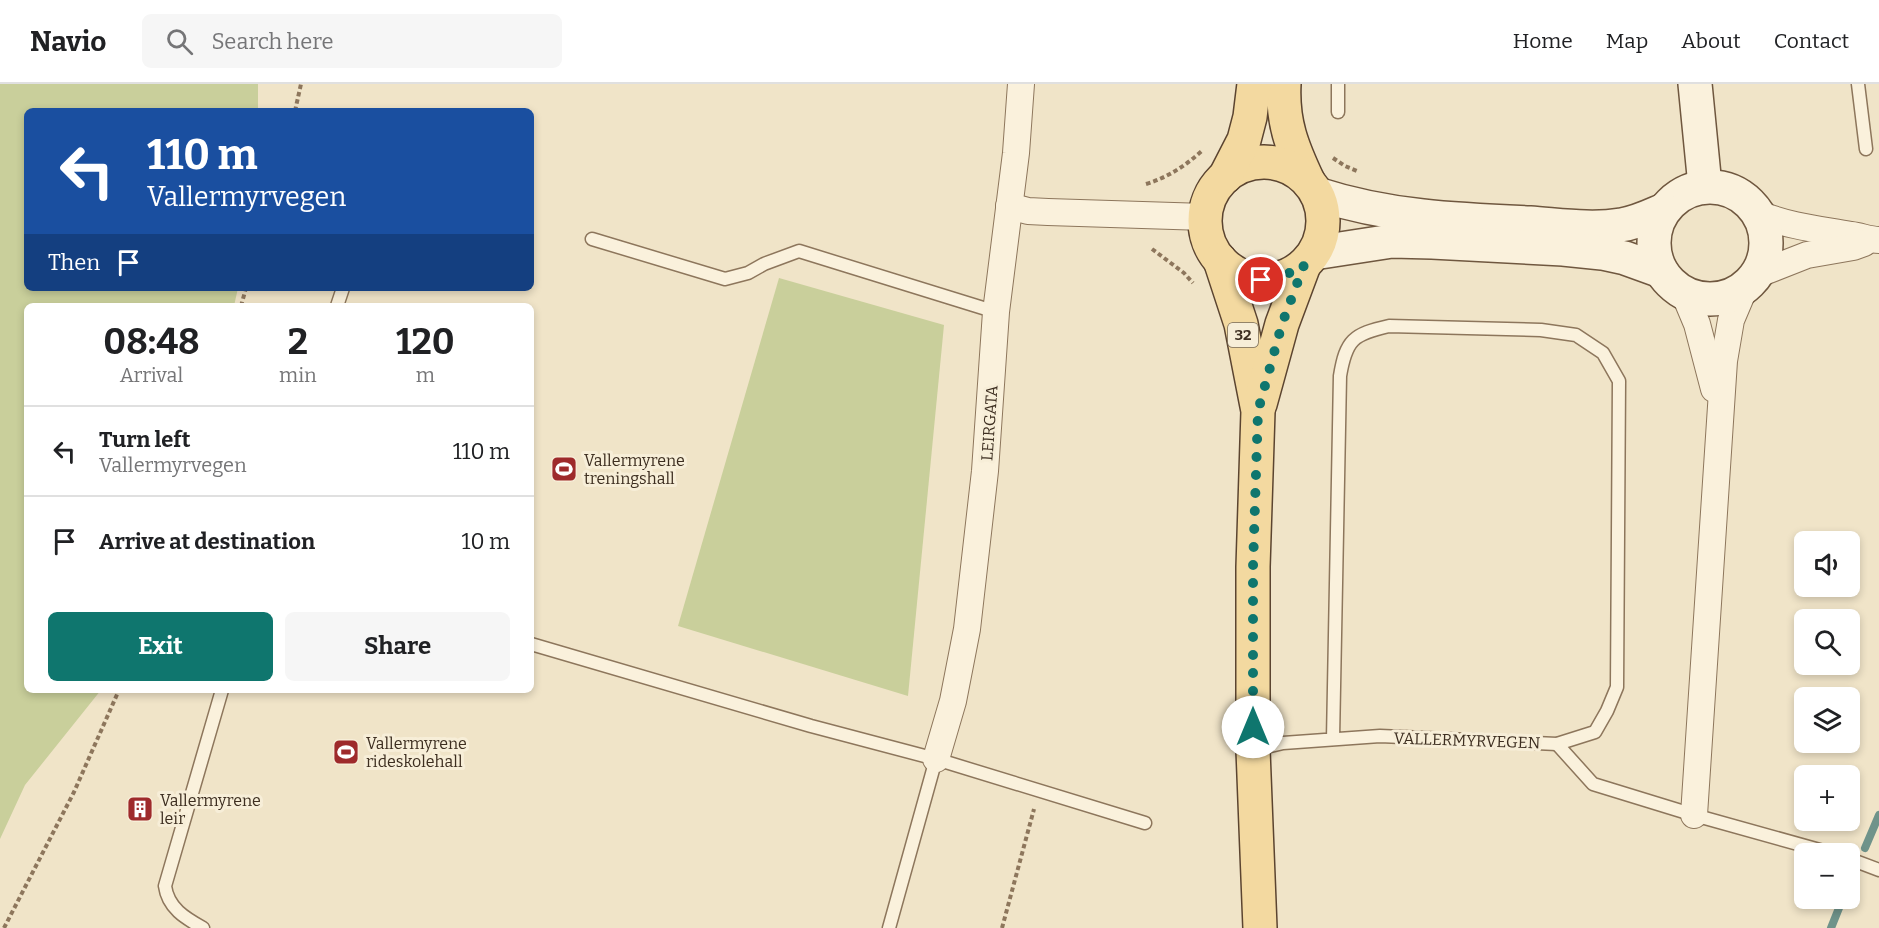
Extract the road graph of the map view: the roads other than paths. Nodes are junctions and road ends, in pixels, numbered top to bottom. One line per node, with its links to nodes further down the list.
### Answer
1 (1021, 84): 12 (street, LEIRGATA)
2 (1254, 84): 9 (main road)
3 (1284, 84): 11 (main road, 32)
4 (1338, 84): 7 (lane)
5 (1695, 84): 10 (main road)
6 (1858, 84): 8 (lane)
7 (1338, 112)
8 (1866, 149)
9 (1225, 177): 11 (main road); 15 (main road)
10 (1704, 186): 13 (main road); 14 (main road)
11 (1313, 188): 13 (main road); 18 (main road, 32)
12 (1009, 206): 15 (street); 22 (street, LEIRGATA)
13 (1664, 210): 21 (main road)
14 (1759, 214): 17 (street); 20 (main road)
15 (1205, 217): 19 (main road, 32)
16 (592, 239): 22 (lane)
17 (1875, 240): 20 (street)
18 (1309, 259): 19 (main road); 21 (main road); 23 (main road, 32)
19 (1220, 260): 23 (main road, 32)
20 (1750, 281): 21 (main road); 24 (street)
21 (1672, 282): 24 (street)
22 (996, 312): 30 (street, LEIRGATA)
23 (1258, 411): 29 (main road, 32)
24 (1720, 416): 31 (street)
25 (534, 645): 30 (lane)
26 (221, 693): 36 (lane)
27 (1333, 740): 28 (lane, VALLERMYRVEGEN); 28 (lane); 29 (lane, VALLERMYRVEGEN)
28 (1557, 744): 31 (lane, VALLERMYRVEGEN)
29 (1253, 750): 38 (main road, 32)
30 (936, 759): 32 (lane); 37 (lane)
31 (1695, 815): 33 (lane, VALLERMYRVEGEN)
32 (1145, 823)
33 (1795, 843)
34 (1860, 863): 35 (lane)
35 (1879, 870)
36 (203, 928)
37 (889, 928)
38 (1260, 928)

